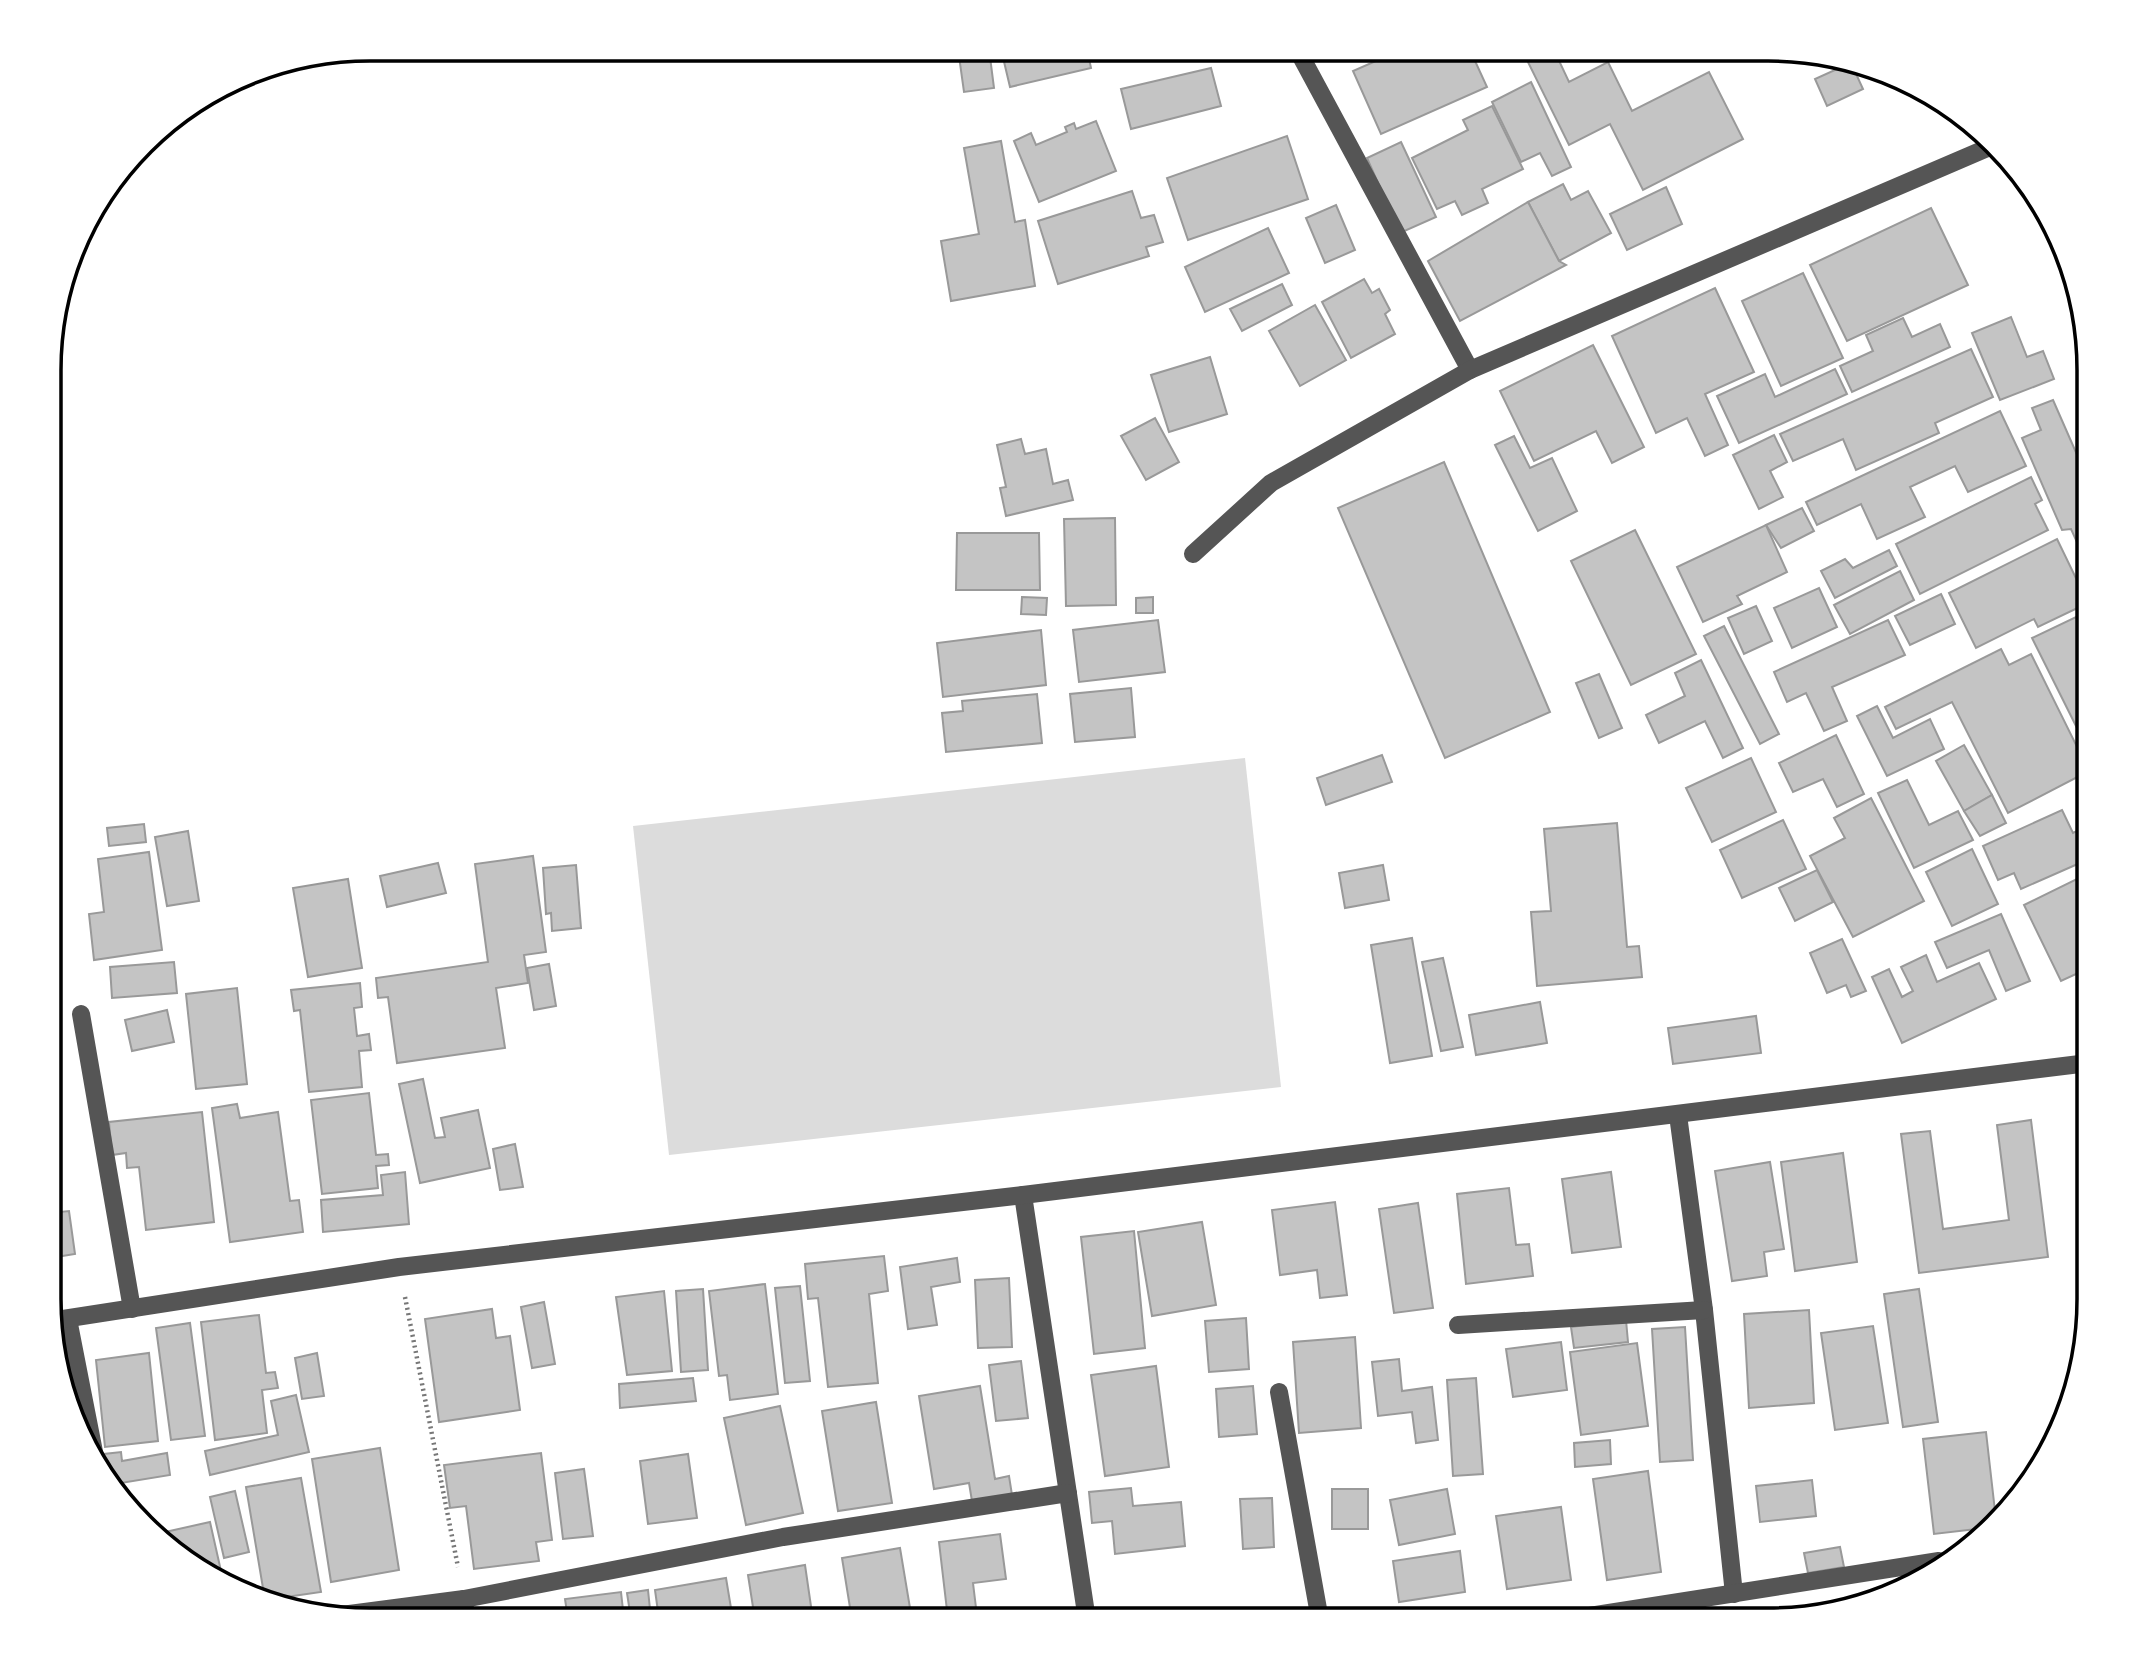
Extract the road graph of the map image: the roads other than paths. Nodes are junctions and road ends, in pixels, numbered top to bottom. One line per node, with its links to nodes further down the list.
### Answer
1 (1303, 61): 3 (street)
2 (1983, 150): 3 (street)
3 (1469, 370): 4 (street)
4 (1193, 554)
5 (81, 1014): 9 (street)
6 (2077, 1064): 7 (street)
7 (1678, 1115): 8 (street); 10 (street)
8 (1023, 1195): 9 (street); 16 (street)
9 (132, 1309): 11 (street)
10 (1704, 1310): 12 (street); 18 (street)
11 (62, 1320)
12 (1458, 1325)
13 (64, 1339): 15 (street)
14 (1279, 1392): 23 (street)
15 (83, 1412)
16 (1068, 1493): 19 (street); 22 (street)
17 (1927, 1563): 18 (street)
18 (1734, 1594): 24 (street)
19 (464, 1599): 20 (street); 21 (street)
20 (395, 1608)
21 (465, 1608)
22 (1085, 1608)
23 (1318, 1608)
24 (1642, 1608)

